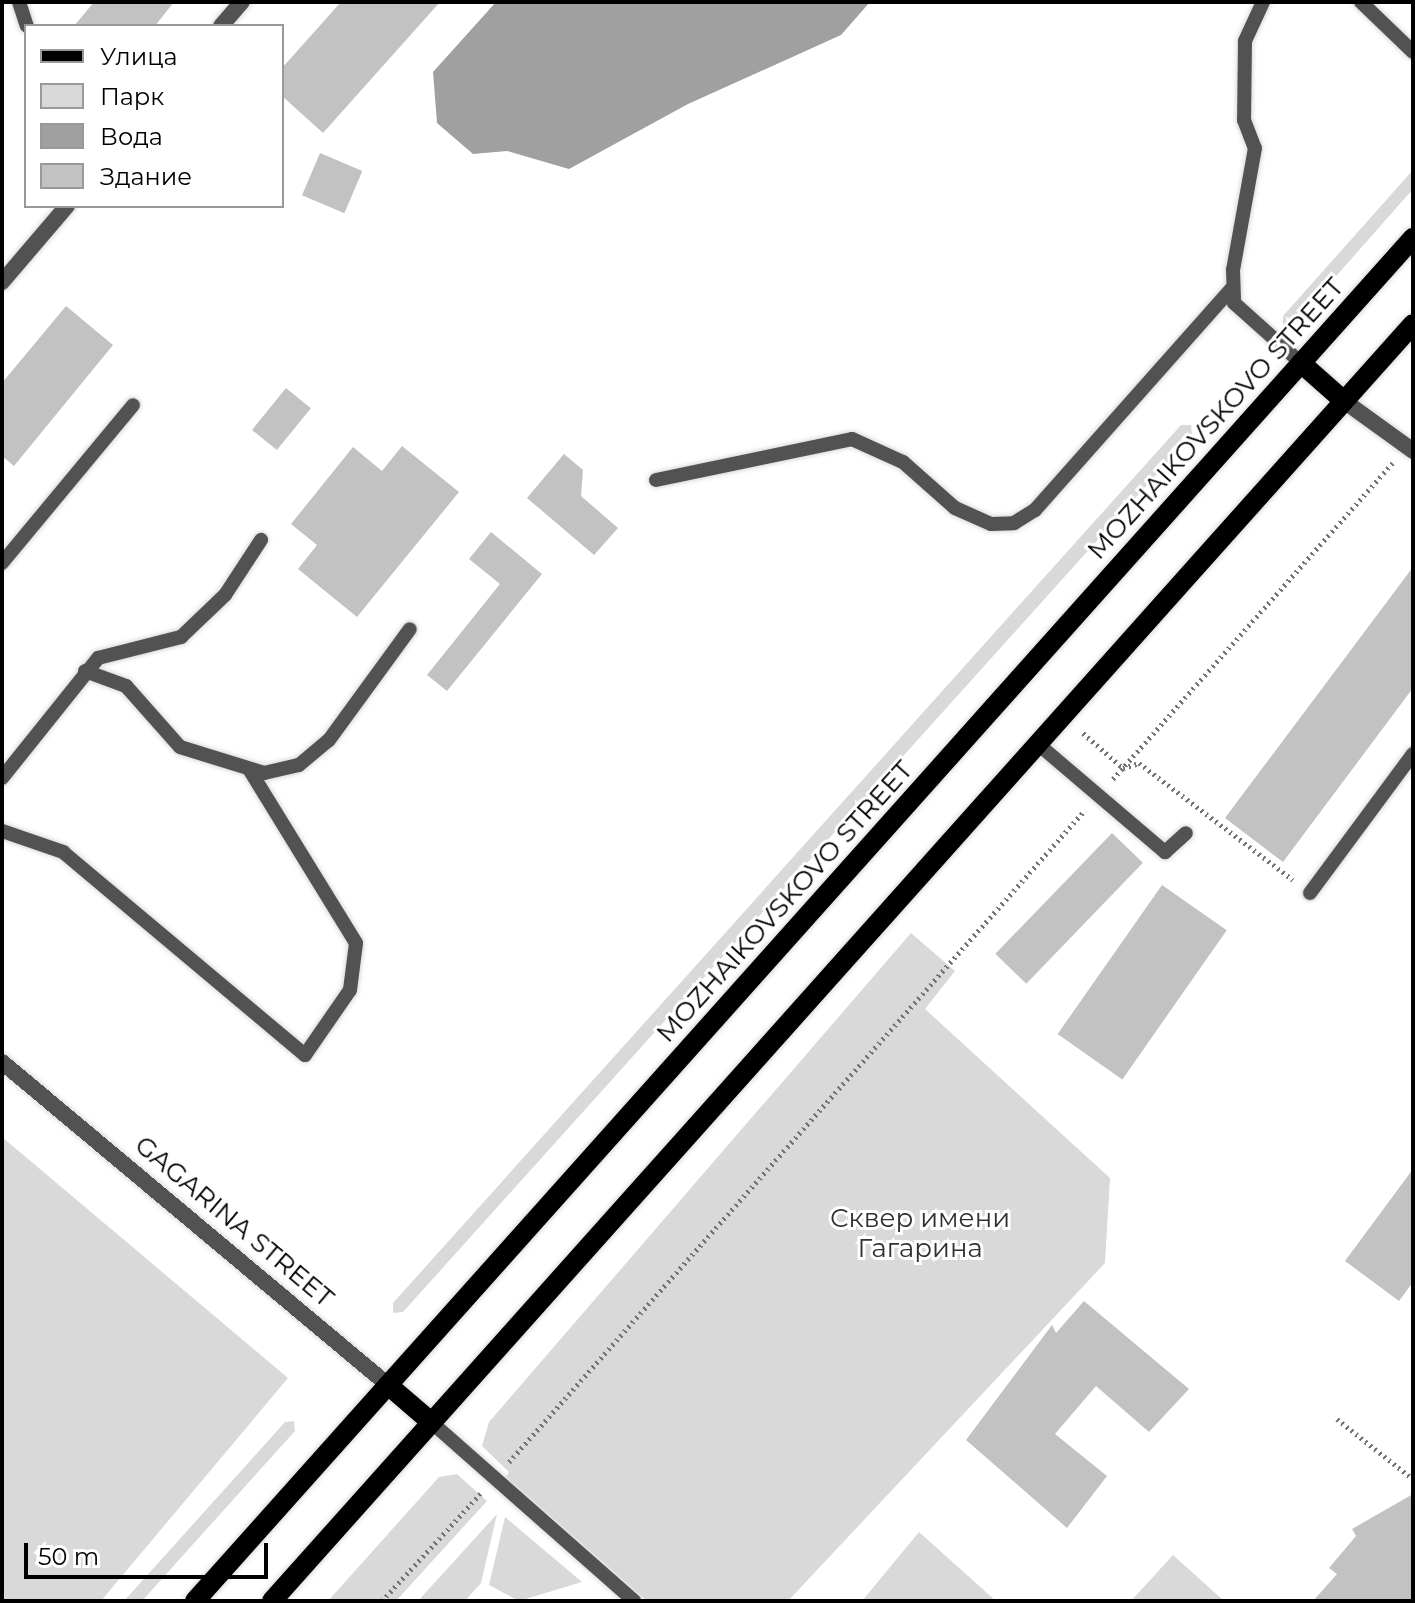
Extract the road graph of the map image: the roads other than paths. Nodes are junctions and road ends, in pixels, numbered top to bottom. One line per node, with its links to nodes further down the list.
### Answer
1 (19, 2): 5 (lane)
2 (242, 2): 6 (street)
3 (1263, 2): 11 (lane)
4 (1361, 2): 7 (lane)
5 (26, 24)
6 (223, 24)
7 (1413, 52)
8 (65, 208): 10 (street)
9 (1413, 238): 13 (main road, MOZHAIKOVSKOVO STREET)
10 (2, 282)
11 (1233, 287): 13 (lane); 17 (lane)
12 (1413, 324): 14 (main road)
13 (1301, 363): 14 (main road); 30 (main road, MOZHAIKOVSKOVO STREET)
14 (1344, 401): 16 (street); 22 (main road)
15 (133, 405): 19 (lane)
16 (1410, 449)
17 (656, 480)
18 (261, 540): 21 (lane)
19 (2, 563)
20 (410, 629): 24 (lane)
21 (85, 671): 24 (lane); 25 (lane)
22 (1038, 744): 27 (lane); 31 (main road)
23 (1413, 754): 28 (lane)
24 (250, 771): 26 (lane)
25 (2, 778)
26 (2, 831)
27 (1186, 833)
28 (1310, 893)
29 (2, 1062): 30 (street, GAGARINA STREET)
30 (388, 1385): 31 (main road, GAGARINA STREET); 32 (main road, MOZHAIKOVSKOVO STREET)
31 (431, 1422): 33 (main road); 34 (lane)
32 (195, 1601)
33 (272, 1601)
34 (634, 1601)

